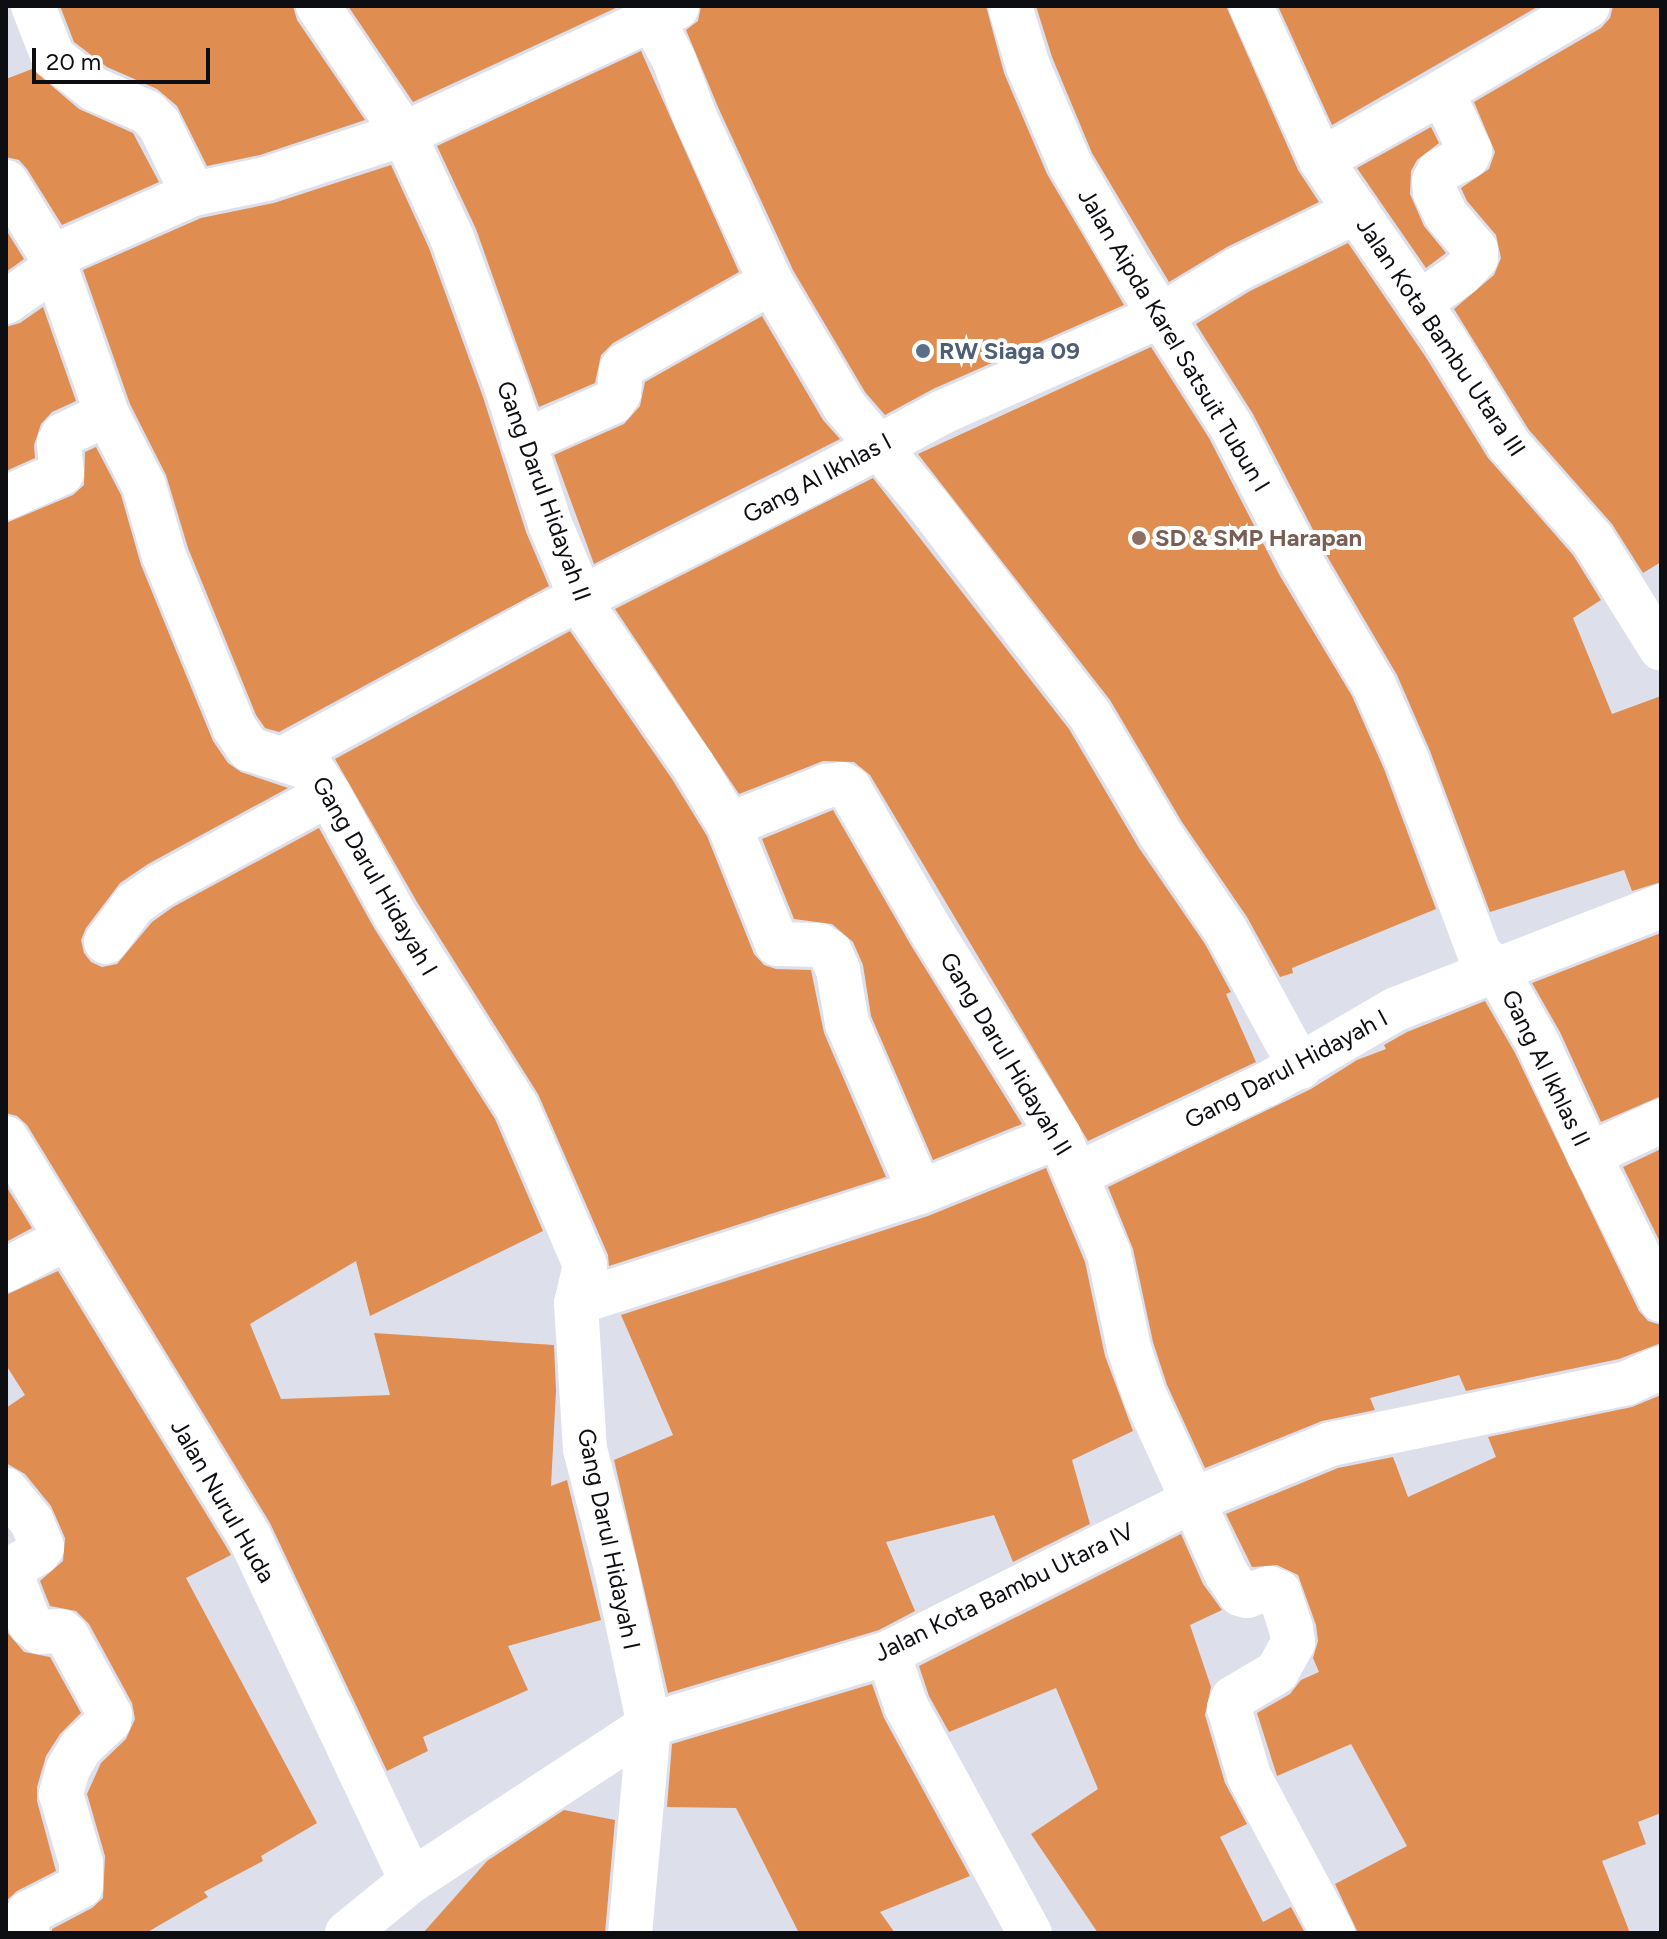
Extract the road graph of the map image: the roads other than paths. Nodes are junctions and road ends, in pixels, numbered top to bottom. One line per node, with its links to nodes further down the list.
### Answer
1 (33, 6): 11 (street)
2 (318, 6): 8 (street, Gang Darul Hidayah II)
3 (1010, 6): 17 (street, Jalan Aipda Karel Satsuit Tubun I)
4 (1251, 6): 9 (street, Jalan Kota Bambu Utara III)
5 (1579, 8): 7 (street)
6 (665, 12): 8 (street); 14 (street)
7 (1442, 92): 9 (street); 16 (street)
8 (404, 134): 11 (street); 19 (street, Gang Darul Hidayah II)
9 (1321, 160): 12 (street, Jalan Kota Bambu Utara III)
10 (6, 182): 13 (street, Gang Darul Hidayah I)
11 (193, 194): 13 (street)
12 (1357, 211): 16 (street, Jalan Kota Bambu Utara III); 17 (street, Gang Al Ikhlas I)
13 (54, 262): 15 (street); 18 (street, Gang Darul Hidayah I)
14 (771, 282): 19 (street); 20 (street)
15 (6, 302)
16 (1419, 303): 23 (street, Jalan Kota Bambu Utara III)
17 (1162, 315): 20 (street, Gang Al Ikhlas I); 29 (street, Jalan Aipda Karel Satsuit Tubun I)
18 (107, 414): 21 (street); 24 (street, Gang Darul Hidayah I)
19 (523, 442): 22 (street, Gang Darul Hidayah II)
20 (875, 447): 22 (street, Gang Al Ikhlas I); 30 (street)
21 (6, 498)
22 (581, 601): 24 (street, Gang Al Ikhlas I); 26 (street, Gang Darul Hidayah II)
23 (1661, 649)
24 (284, 758): 25 (street, Gang Darul Hidayah I)
25 (329, 794): 28 (street); 39 (street, Gang Darul Hidayah I)
26 (729, 825): 33 (street, Gang Darul Hidayah II); 35 (street, Gang Darul Hidayah II)
27 (1661, 906): 29 (street, Gang Al Ikhlas II)
28 (106, 942)
29 (1495, 968): 30 (street, Gang Darul Hidayah I); 34 (street, Gang Al Ikhlas II)
30 (1300, 1067): 33 (street, Gang Darul Hidayah I)
31 (1661, 1121): 34 (street, Gang Al Ikhlas II)
32 (6, 1138): 36 (street, Jalan Nurul Huda)
33 (1069, 1155): 35 (street, Gang Darul Hidayah I); 42 (street, Gang Darul Hidayah II)
34 (1589, 1155): 38 (street, Gang Al Ikhlas II)
35 (920, 1192): 39 (street, Gang Darul Hidayah I)
36 (65, 1239): 37 (street); 45 (street, Jalan Nurul Huda)
37 (6, 1270)
38 (1661, 1300)
39 (576, 1303): 44 (street, Gang Darul Hidayah I)
40 (1661, 1368): 42 (street, Jalan Kota Bambu Utara IV)
41 (6, 1490): 46 (street)
42 (1193, 1500): 43 (street, Jalan Kota Bambu Utara IV); 50 (street, Gang Darul Hidayah II)
43 (888, 1653): 44 (street, Jalan Kota Bambu Utara IV); 49 (street)
44 (649, 1725): 45 (street, Jalan Kota Bambu Utara IV); 48 (street, Gang Darul Hidayah I)
45 (411, 1881): 47 (street, Jalan Kota Bambu Utara IV)
46 (28, 1933)
47 (347, 1933)
48 (630, 1933)
49 (1030, 1933)
50 (1333, 1933)

